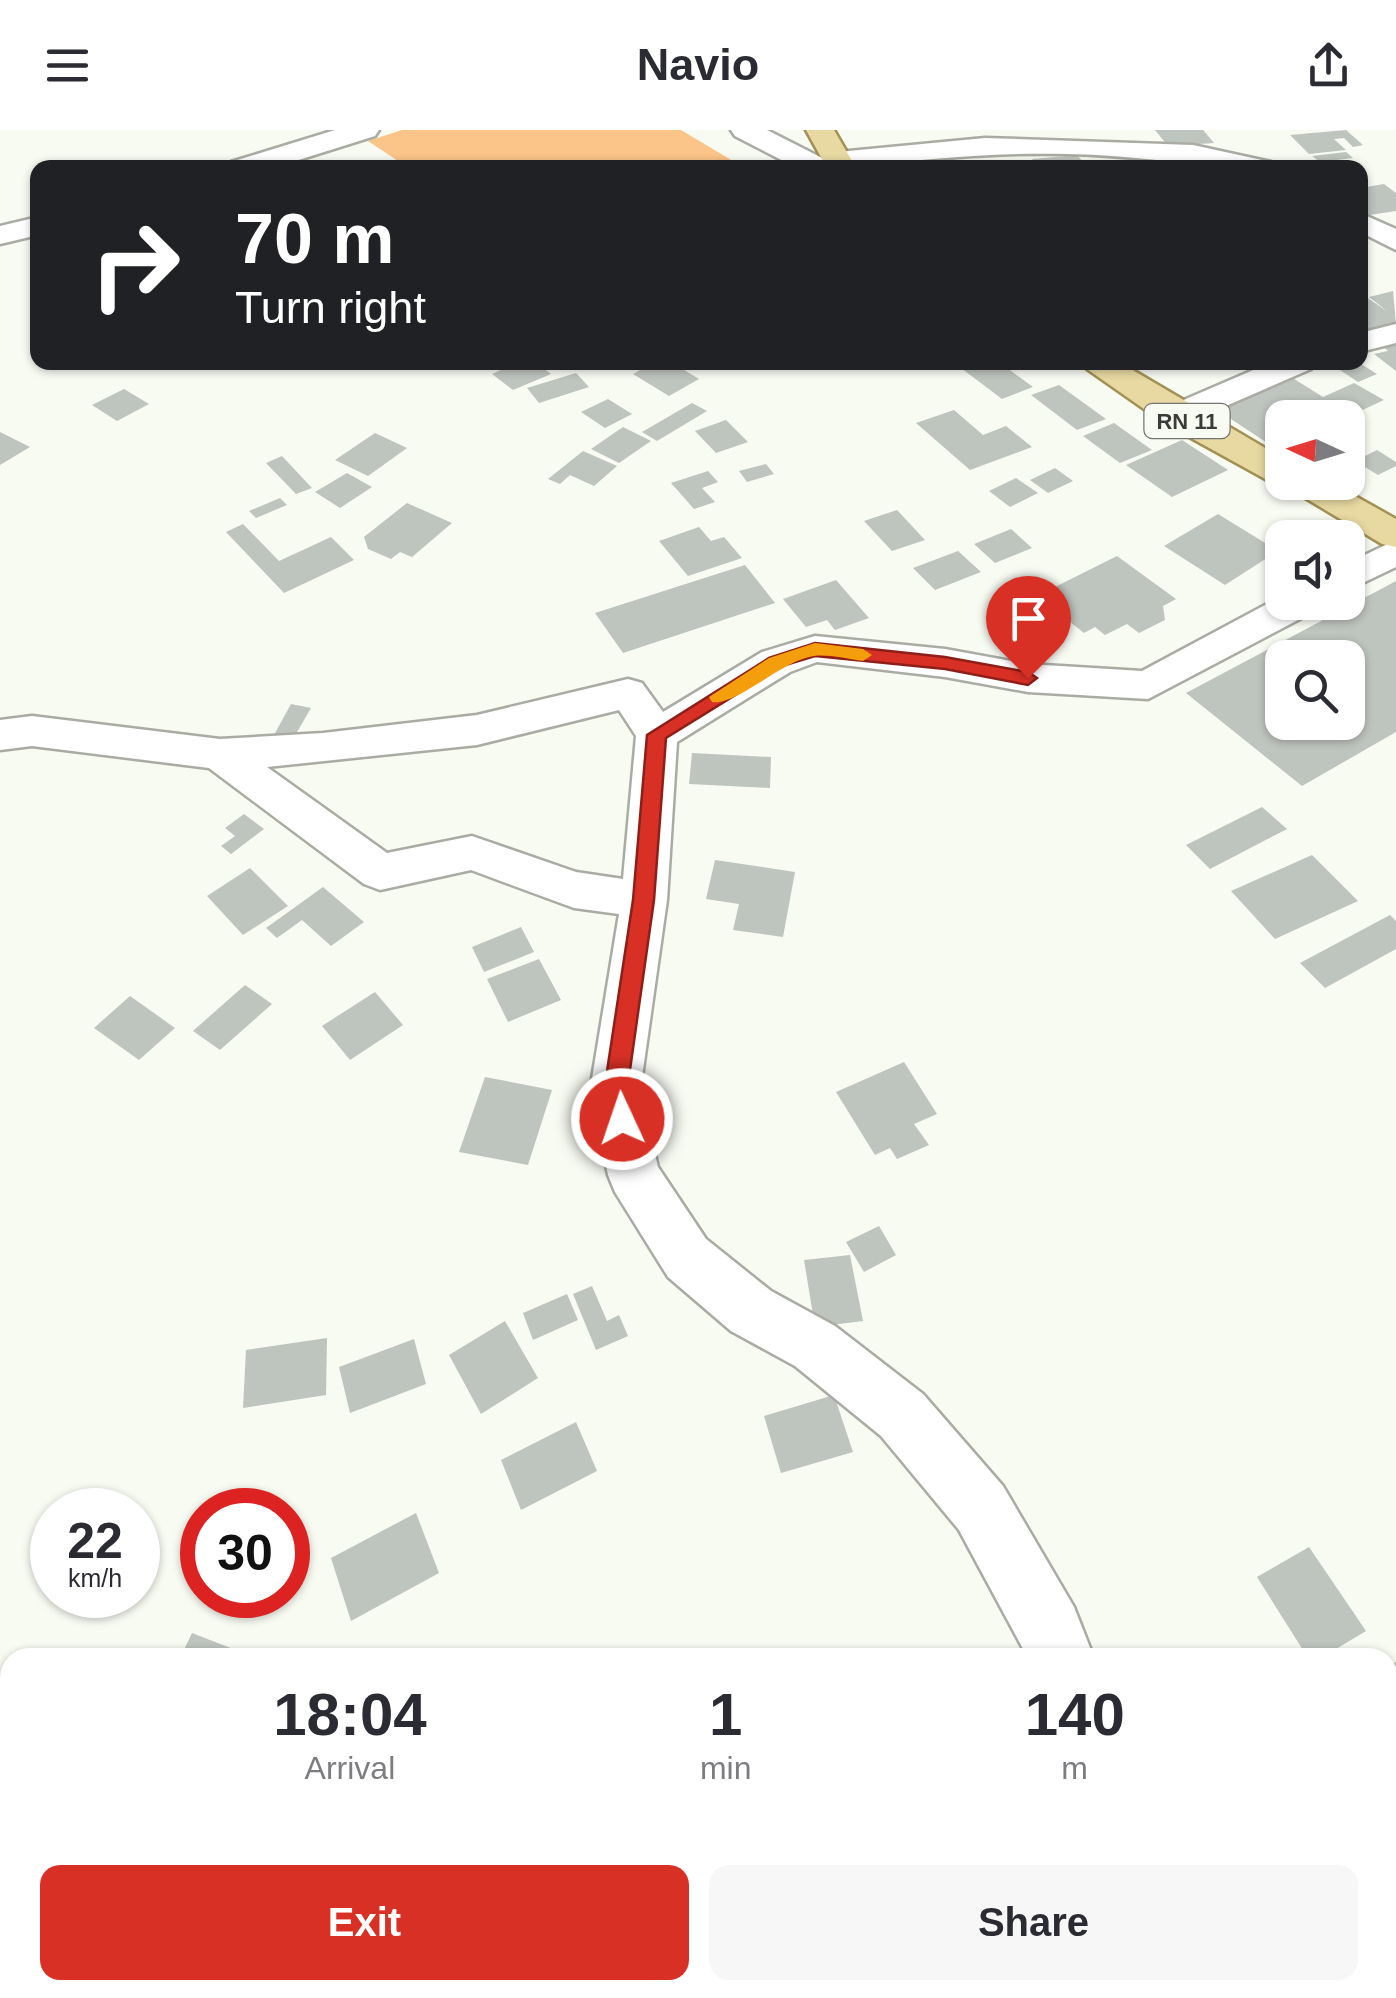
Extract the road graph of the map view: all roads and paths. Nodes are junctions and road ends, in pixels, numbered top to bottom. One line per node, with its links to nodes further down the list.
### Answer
1 (365, 130): 5 (main road)
2 (745, 130): 6 (main road)
3 (820, 130): 7 (main road)
4 (1242, 130): 10 (street)
5 (267, 160)
6 (820, 160)
7 (831, 160)
8 (873, 160): 9 (street)
9 (1228, 160)
10 (1257, 160)
11 (1368, 225): 14 (street)
12 (30, 228): 13 (main road)
13 (0, 235)
14 (1396, 242)
15 (1396, 333): 16 (street)
16 (1368, 340)
17 (1107, 370): 19 (main road, RN 11)
18 (1281, 370): 19 (street)
19 (1177, 415): 20 (main road, RN 11)
20 (1265, 464)
21 (1333, 500): 22 (main road)
22 (1396, 534)
23 (1396, 552): 24 (street)
24 (1365, 569)
25 (1269, 620): 27 (street)
26 (0, 735): 28 (street)
27 (657, 735): 28 (street); 29 (street)
28 (220, 754): 29 (street)
29 (644, 900): 30 (street)
30 (1056, 1648)

